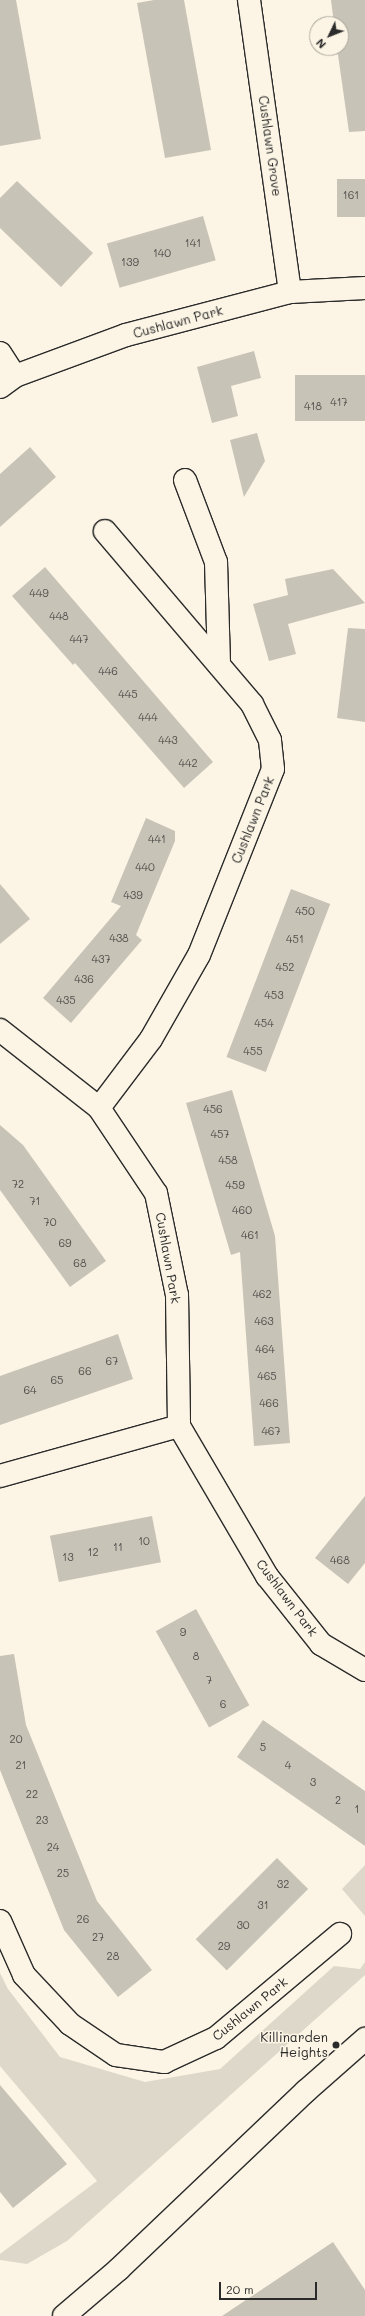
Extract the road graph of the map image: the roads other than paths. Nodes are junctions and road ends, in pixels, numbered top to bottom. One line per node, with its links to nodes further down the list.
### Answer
1 (249, 0): 3 (street, Cushlawn Grove)
2 (365, 288): 3 (street, Cushlawn Park)
3 (290, 292): 5 (street, Cushlawn Park)
4 (0, 353): 5 (street)
5 (8, 381)
6 (185, 480): 8 (street)
7 (105, 531): 8 (street, Cushlawn Park)
8 (219, 665): 10 (street, Cushlawn Park)
9 (0, 1030): 10 (street, Cushlawn Park)
10 (99, 1108): 11 (street, Cushlawn Park)
11 (179, 1426): 12 (street); 13 (street, Cushlawn Park)
12 (0, 1476)
13 (365, 1670)
14 (0, 1921): 15 (street, Cushlawn Park)
15 (340, 1934)
16 (365, 2039): 17 (street)
17 (64, 2316)

